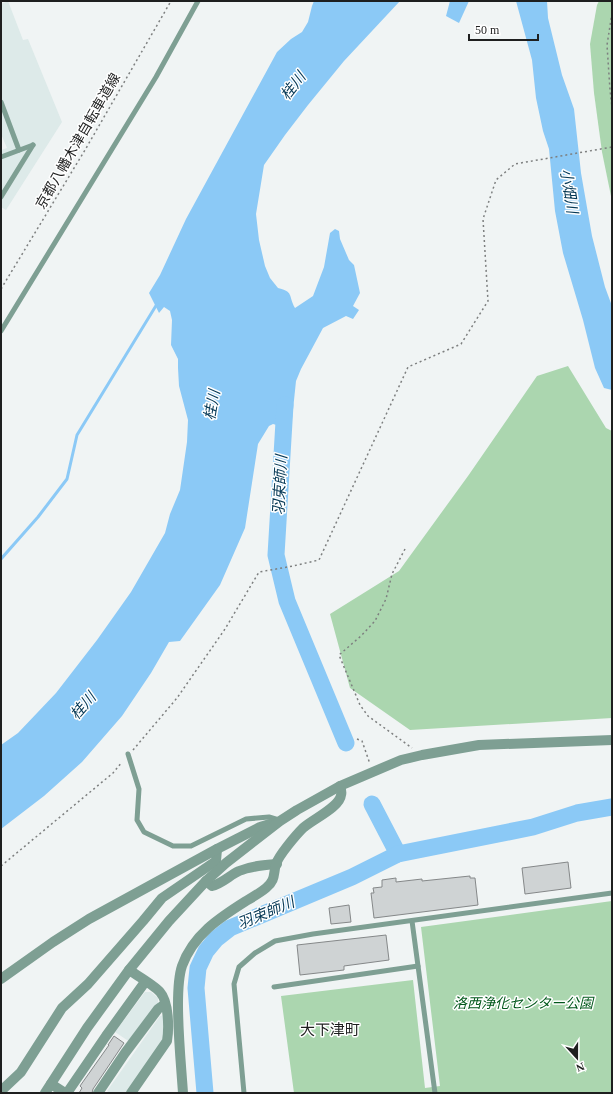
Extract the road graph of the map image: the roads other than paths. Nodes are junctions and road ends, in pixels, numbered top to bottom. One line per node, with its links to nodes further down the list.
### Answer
1 (198, 1): 6 (lane)
2 (1, 102): 3 (lane)
3 (19, 150): 4 (lane); 5 (lane)
4 (1, 157)
5 (1, 197)
6 (1, 331)
7 (612, 740): 9 (street)
8 (128, 754): 10 (lane)
9 (340, 786): 10 (street); 12 (street)
10 (280, 820): 11 (street); 13 (street)
11 (216, 849): 18 (street); 23 (street)
12 (276, 864): 13 (street); 28 (street)
13 (206, 881): 17 (street)
14 (612, 893): 15 (lane)
15 (412, 921): 16 (lane); 29 (lane)
16 (418, 966): 20 (lane); 30 (lane)
17 (129, 970): 19 (street); 22 (street)
18 (1, 979)
19 (145, 982): 21 (street); 25 (street)
20 (274, 987)
21 (165, 1004): 26 (street); 27 (street)
22 (51, 1084): 24 (street); 25 (street)
23 (1, 1091)
24 (45, 1093)
25 (66, 1093)
26 (98, 1093)
27 (131, 1093)
28 (183, 1093)
29 (244, 1093)
30 (435, 1093)

